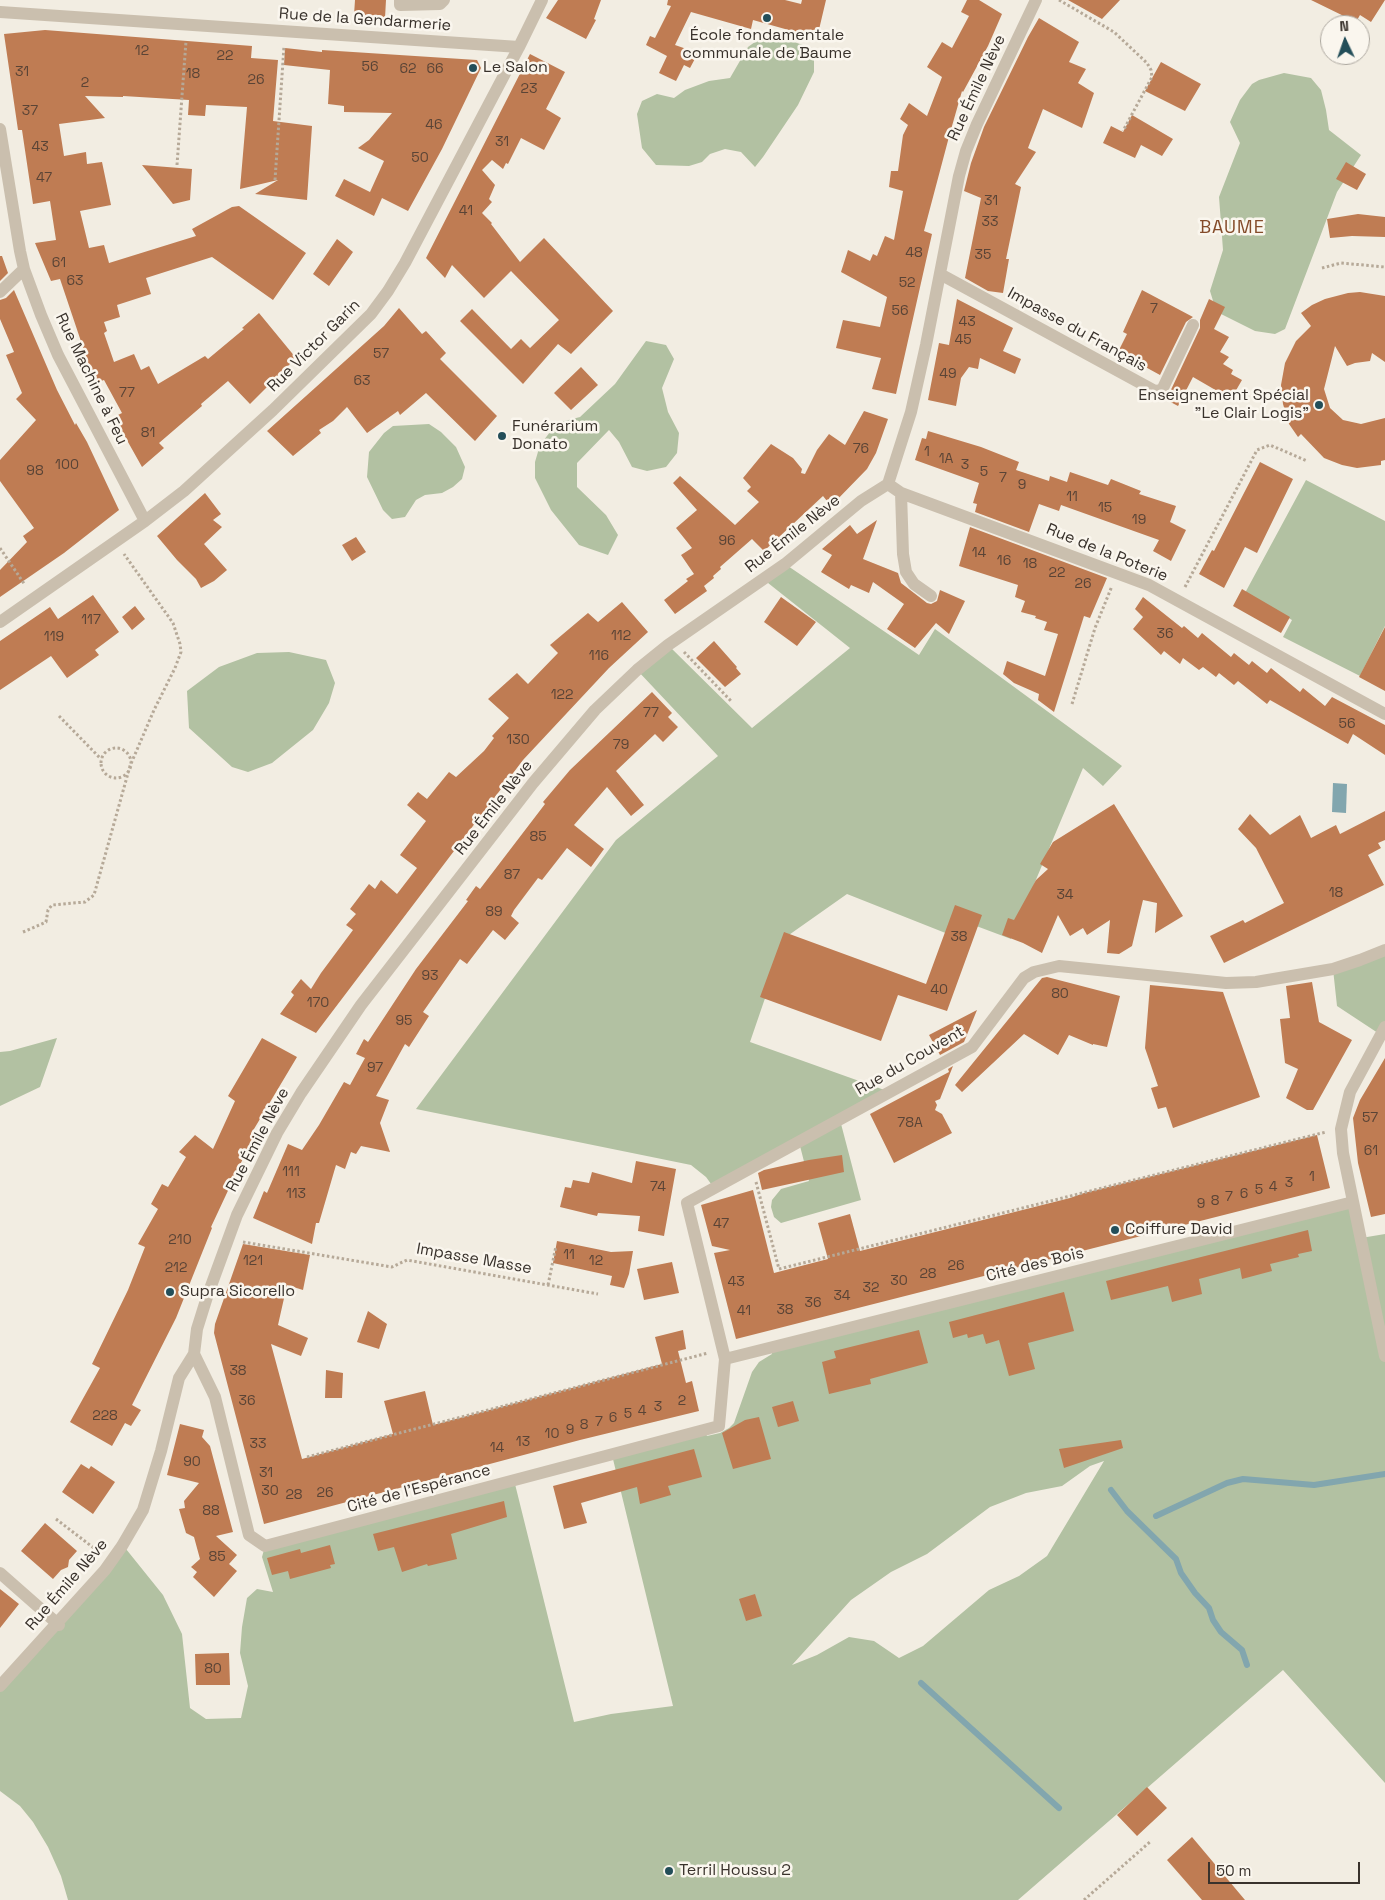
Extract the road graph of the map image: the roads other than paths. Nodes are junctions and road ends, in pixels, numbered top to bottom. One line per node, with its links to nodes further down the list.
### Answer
1 (400, 0): 2 (street)
2 (444, 0)
3 (542, 0): 6 (street, Rue Victor Garin)
4 (1036, 0): 9 (street, Rue Émile Nève)
5 (0, 12): 6 (street, Rue de la Gendarmerie)
6 (519, 47): 14 (street, Rue Victor Garin)
7 (0, 129): 8 (street, Rue Machine à Feu)
8 (24, 269): 10 (street); 14 (street, Rue Machine à Feu)
9 (940, 274): 11 (street, Impasse du Français); 12 (street, Rue Émile Nève)
10 (0, 292)
11 (1193, 325)
12 (888, 484): 13 (street, Rue de la Poterie); 21 (street, Rue Émile Nève)
13 (901, 493): 15 (street); 17 (street, Rue de la Poterie)
14 (145, 521): 16 (street, Rue Victor Garin)
15 (931, 596)
16 (0, 622)
17 (1385, 714)
18 (1385, 950): 22 (street, Rue du Couvent)
19 (1385, 1027): 20 (street)
20 (1353, 1202): 22 (street, Cité des Bois); 23 (street)
21 (194, 1354): 22 (street, Cité de l'Espérance); 25 (street, Rue Émile Nève)
22 (724, 1354)
23 (1385, 1356)
24 (0, 1573): 25 (street)
25 (57, 1624): 26 (street, Rue Émile Nève)
26 (0, 1686)

